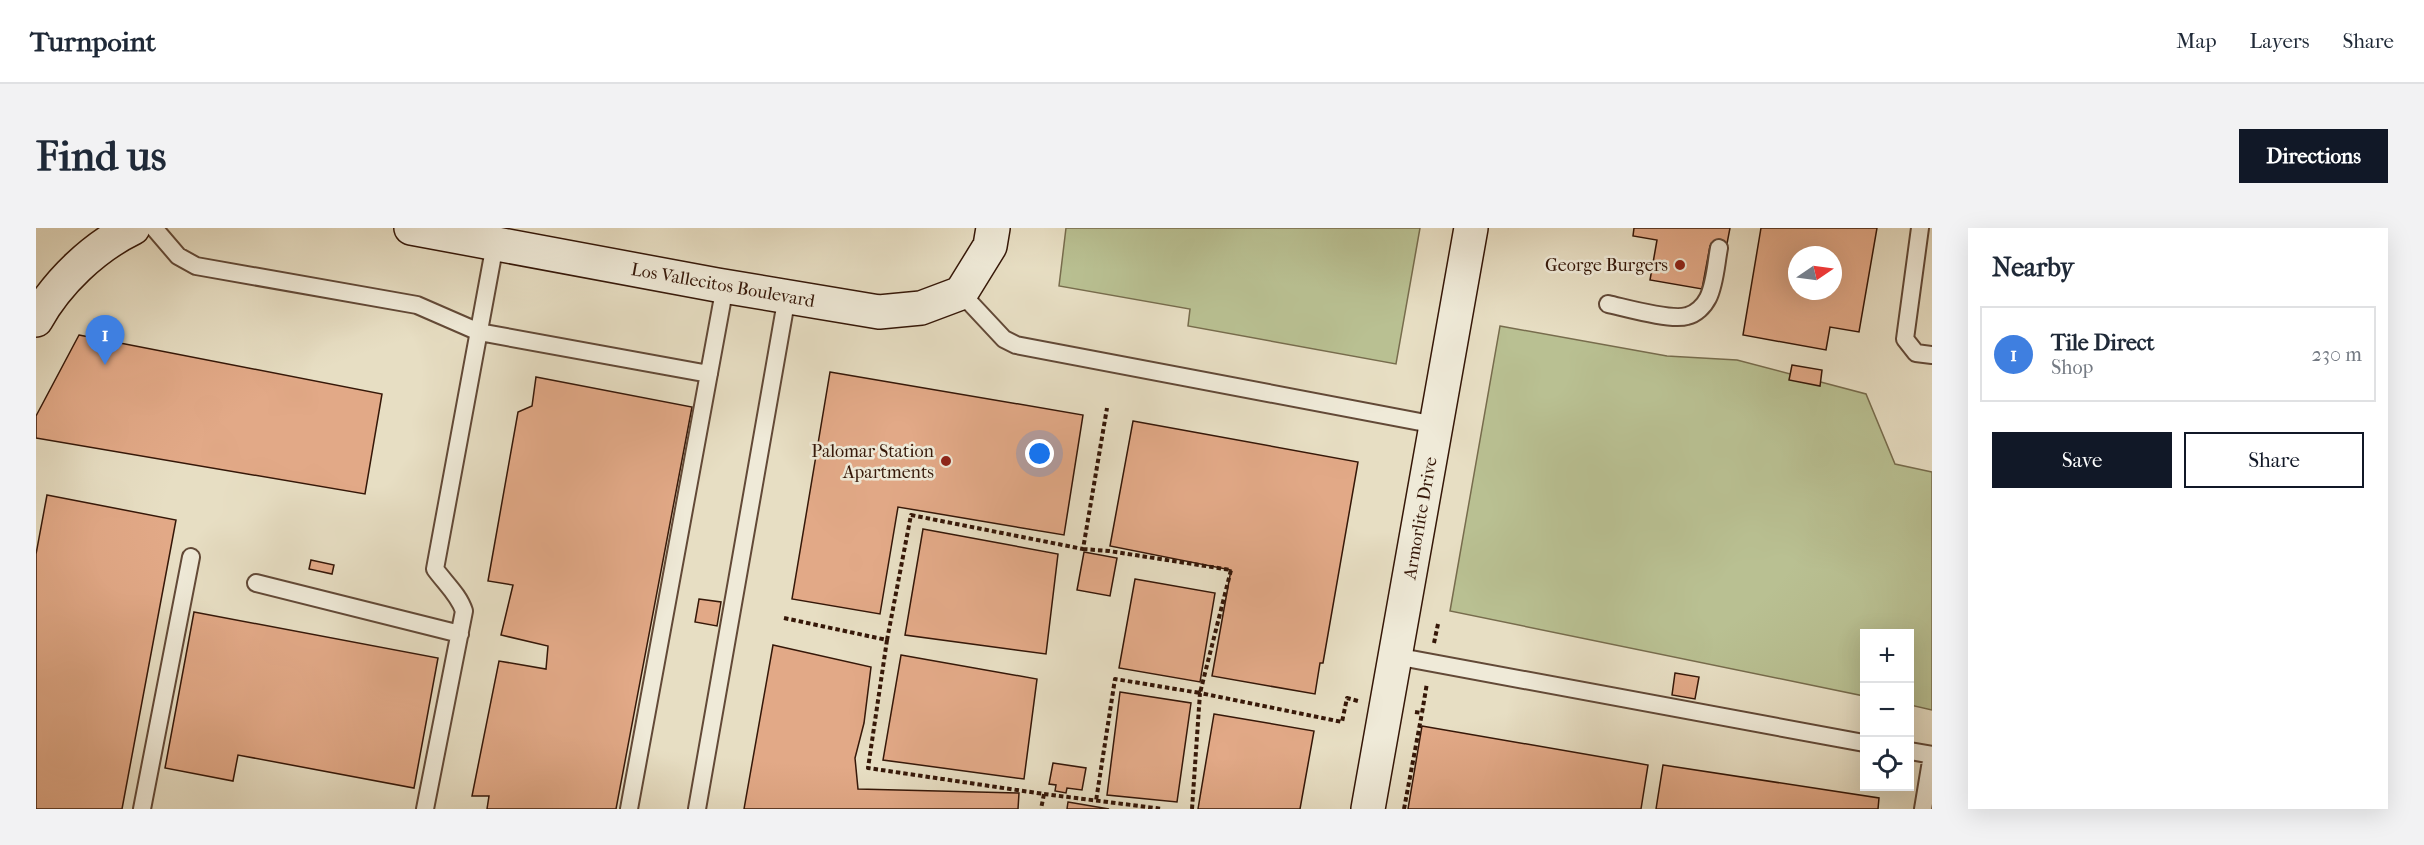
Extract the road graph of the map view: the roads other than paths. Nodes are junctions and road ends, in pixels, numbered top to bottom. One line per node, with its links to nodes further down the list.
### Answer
1 (133, 228): 13 (street)
2 (154, 228): 14 (lane)
3 (411, 228): 7 (street, Los Vallecitos Boulevard)
4 (993, 228): 10 (street)
5 (1471, 228): 17 (street, Armorlite Drive)
6 (1920, 228): 15 (lane)
7 (495, 244): 9 (street, Los Vallecitos Boulevard); 14 (lane)
8 (1719, 248): 12 (lane)
9 (725, 286): 11 (street, Los Vallecitos Boulevard); 16 (lane)
10 (961, 293): 11 (street, Los Vallecitos Boulevard); 17 (lane)
11 (787, 296): 28 (lane)
12 (1608, 304)
13 (36, 320)
14 (479, 332): 16 (lane); 20 (lane)
15 (1932, 355)
16 (709, 374): 27 (lane)
17 (1436, 425): 21 (street, Armorlite Drive)
18 (190, 557): 25 (lane)
19 (256, 583): 20 (lane)
20 (460, 634): 26 (lane)
21 (1395, 656): 22 (lane); 29 (street, Armorlite Drive)
22 (1860, 742)
23 (1914, 752): 24 (lane)
24 (1932, 755): 30 (lane)
25 (142, 809)
26 (425, 809)
27 (629, 809)
28 (697, 809)
29 (1368, 809)
30 (1923, 809)

